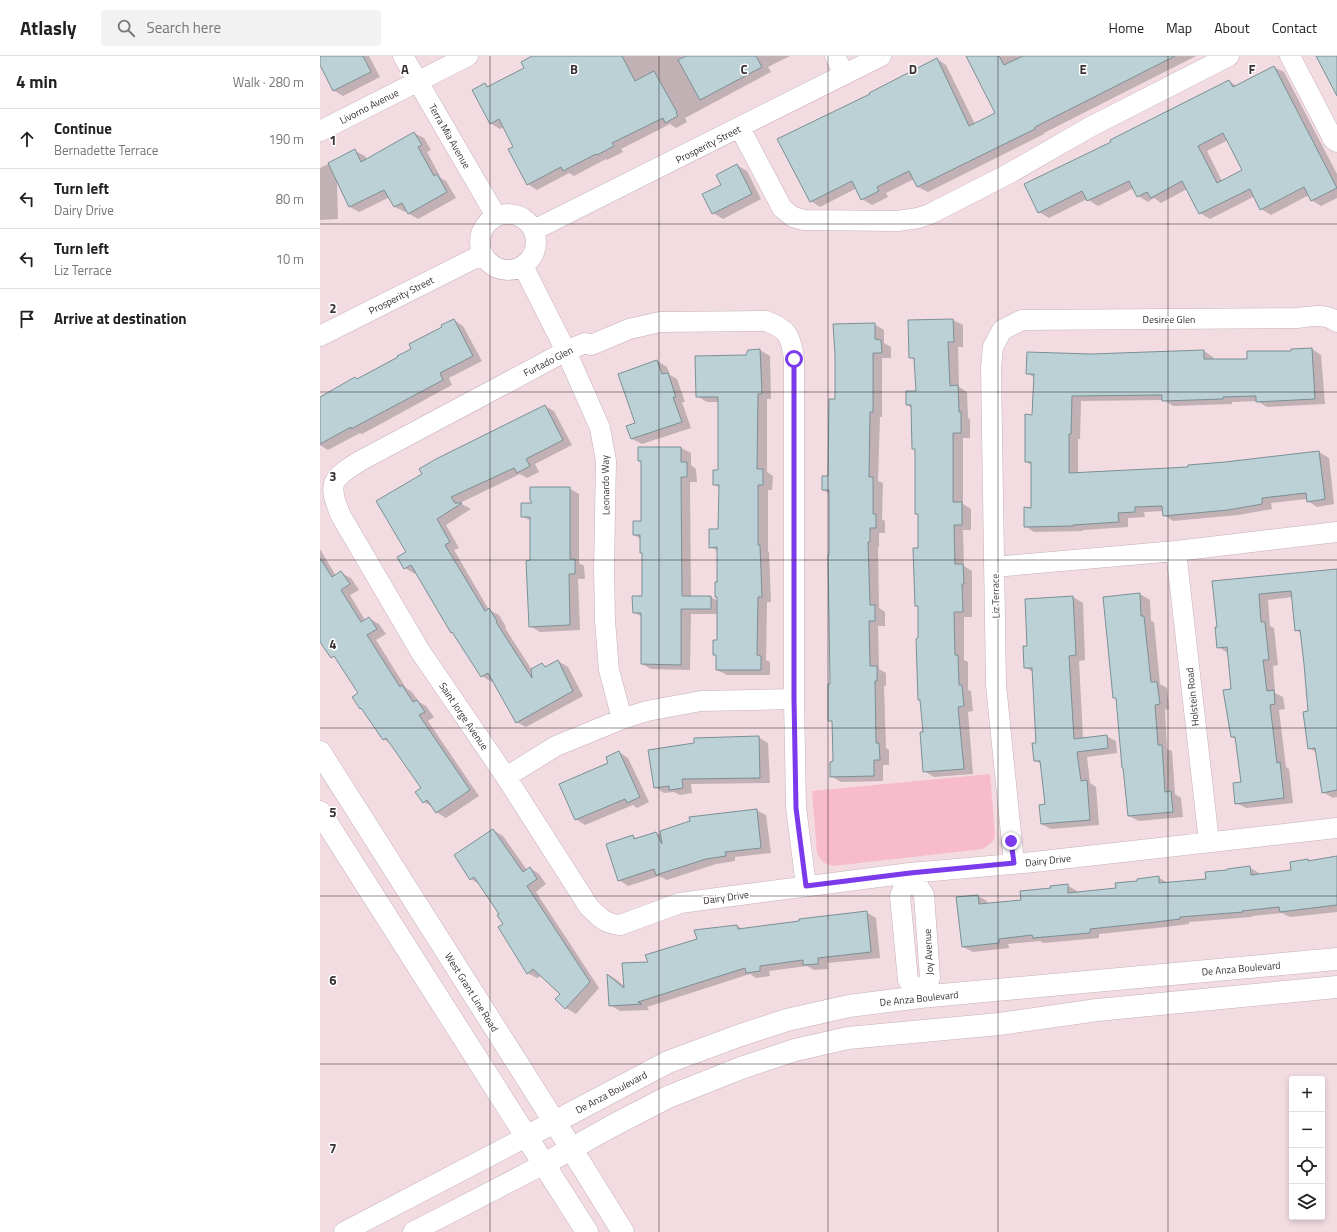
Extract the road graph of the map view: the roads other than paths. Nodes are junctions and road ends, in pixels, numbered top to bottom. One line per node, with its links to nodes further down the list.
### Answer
1 (403, 56): 8 (street, Terra Mia Avenue)
2 (468, 56): 8 (street, Livorno Avenue)
3 (835, 56): 7 (street)
4 (881, 56): 7 (street, Prosperity Street)
5 (1229, 56): 9 (street)
6 (1290, 56): 11 (street)
7 (844, 74): 9 (street, Prosperity Street)
8 (418, 81): 10 (street, Livorno Avenue); 12 (street, Terra Mia Avenue)
9 (740, 128): 13 (street, Prosperity Street)
10 (320, 131)
11 (1337, 142)
12 (496, 216): 13 (street); 14 (street)
13 (534, 230): 15 (street)
14 (483, 254): 15 (street); 18 (street, Prosperity Street)
15 (523, 266): 19 (street, Leonardo Way)
16 (1337, 322): 17 (street, Desiree Glen)
17 (1002, 330): 23 (street, Liz Terrace)
18 (320, 336)
19 (566, 351): 20 (street, Furtado Glen); 24 (street, Furtado Glen); 25 (street, Leonardo Way)
20 (333, 486): 27 (street, Saint Jorge Avenue)
21 (1337, 532): 22 (street)
22 (1176, 551): 23 (street); 30 (street, Holstein Road)
23 (994, 567): 31 (street, Liz Terrace)
24 (794, 699): 25 (street); 33 (street)
25 (622, 719): 27 (street)
26 (320, 752): 41 (street, West Grant Line Road)
27 (506, 778): 34 (street, Saint Jorge Avenue)
28 (320, 812): 42 (street)
29 (1337, 828): 30 (street, Dairy Drive)
30 (1209, 842): 31 (street, Dairy Drive)
31 (1014, 863): 32 (street, Dairy Drive)
32 (910, 873): 33 (street, Dairy Drive); 38 (street)
33 (806, 886): 34 (street, Dairy Drive)
34 (620, 925)
35 (1337, 959): 37 (street, De Anza Boulevard)
36 (1337, 987): 39 (street)
37 (956, 994): 38 (street, De Anza Boulevard); 39 (street)
38 (920, 997): 40 (street); 41 (street, De Anza Boulevard)
39 (929, 1031): 40 (street)
40 (891, 1034): 43 (street)
41 (555, 1122): 42 (street, De Anza Boulevard); 43 (street, West Grant Line Road)
42 (526, 1138): 44 (street); 45 (street)
43 (572, 1149): 44 (street); 48 (street, West Grant Line Road)
44 (544, 1164): 46 (street); 47 (street)
45 (344, 1232)
46 (413, 1232)
47 (587, 1232)
48 (623, 1232)

